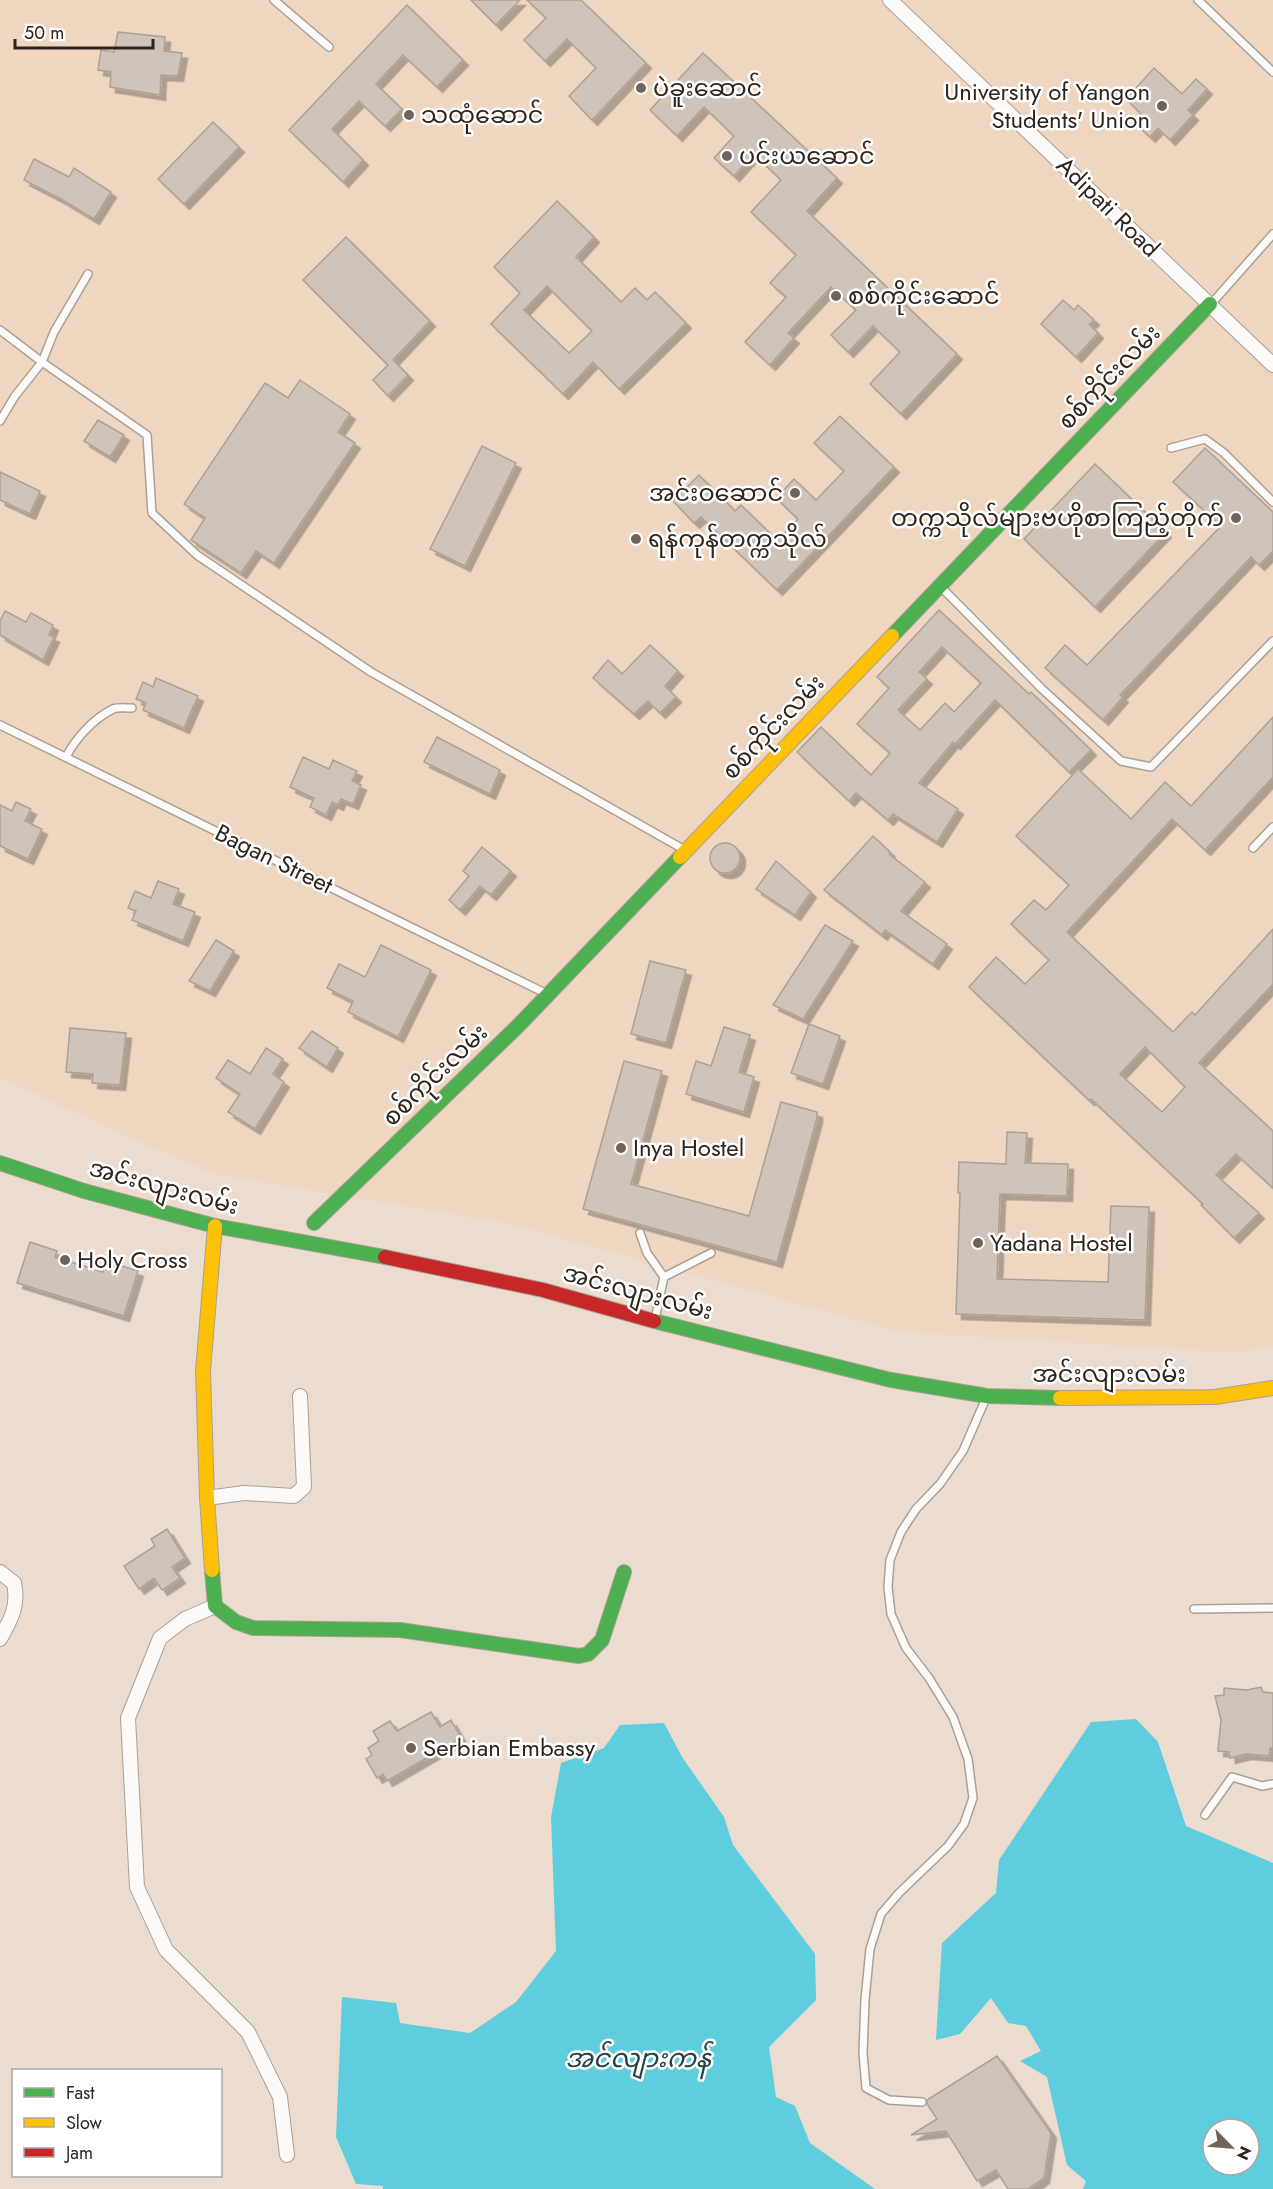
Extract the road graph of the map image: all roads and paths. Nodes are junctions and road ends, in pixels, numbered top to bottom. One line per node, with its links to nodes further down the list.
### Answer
1 (274, 0): 4 (lane)
2 (890, 0): 8 (street, Adipati Road)
3 (1198, 0): 5 (lane)
4 (328, 47)
5 (1273, 72)
6 (1273, 234): 8 (lane, စစ်ကိုင်းလမ်း)
7 (88, 274): 10 (lane)
8 (1210, 304): 11 (street, Adipati Road); 15 (street, စစ်ကိုင်းလမ်း)
9 (0, 330): 10 (lane)
10 (42, 362): 12 (lane); 22 (lane)
11 (1273, 365)
12 (0, 421)
13 (1171, 448): 14 (lane)
14 (1273, 502)
15 (940, 586): 16 (lane); 22 (street, စစ်ကိုင်းလမ်း)
16 (1273, 641)
17 (132, 708): 19 (lane)
18 (0, 725): 19 (lane, Bagan Street)
19 (66, 757): 23 (lane, Bagan Street)
20 (1273, 827): 21 (lane)
21 (1253, 848)
22 (686, 850): 23 (street, စစ်ကိုင်းလမ်း)
23 (548, 995): 26 (street, စစ်ကိုင်းလမ်း)
24 (0, 1162): 25 (street, အင်းလျားလမ်း)
25 (215, 1226): 30 (street, အင်းလျားလမ်း); 34 (street)
26 (311, 1226)
27 (640, 1233): 29 (lane)
28 (711, 1253): 29 (lane)
29 (664, 1277): 30 (lane)
30 (655, 1321): 33 (street, အင်းလျားလမ်း)
31 (1273, 1388): 33 (street, အင်းလျားလမ်း)
32 (300, 1396): 34 (street)
33 (987, 1396): 43 (lane)
34 (207, 1498): 37 (street)
35 (0, 1572): 40 (street)
36 (624, 1572): 37 (street)
37 (216, 1606): 44 (street)
38 (1273, 1608): 39 (lane)
39 (1194, 1610)
40 (0, 1639)
41 (1273, 1785): 42 (lane)
42 (1205, 1815)
43 (922, 2102)
44 (287, 2155)

